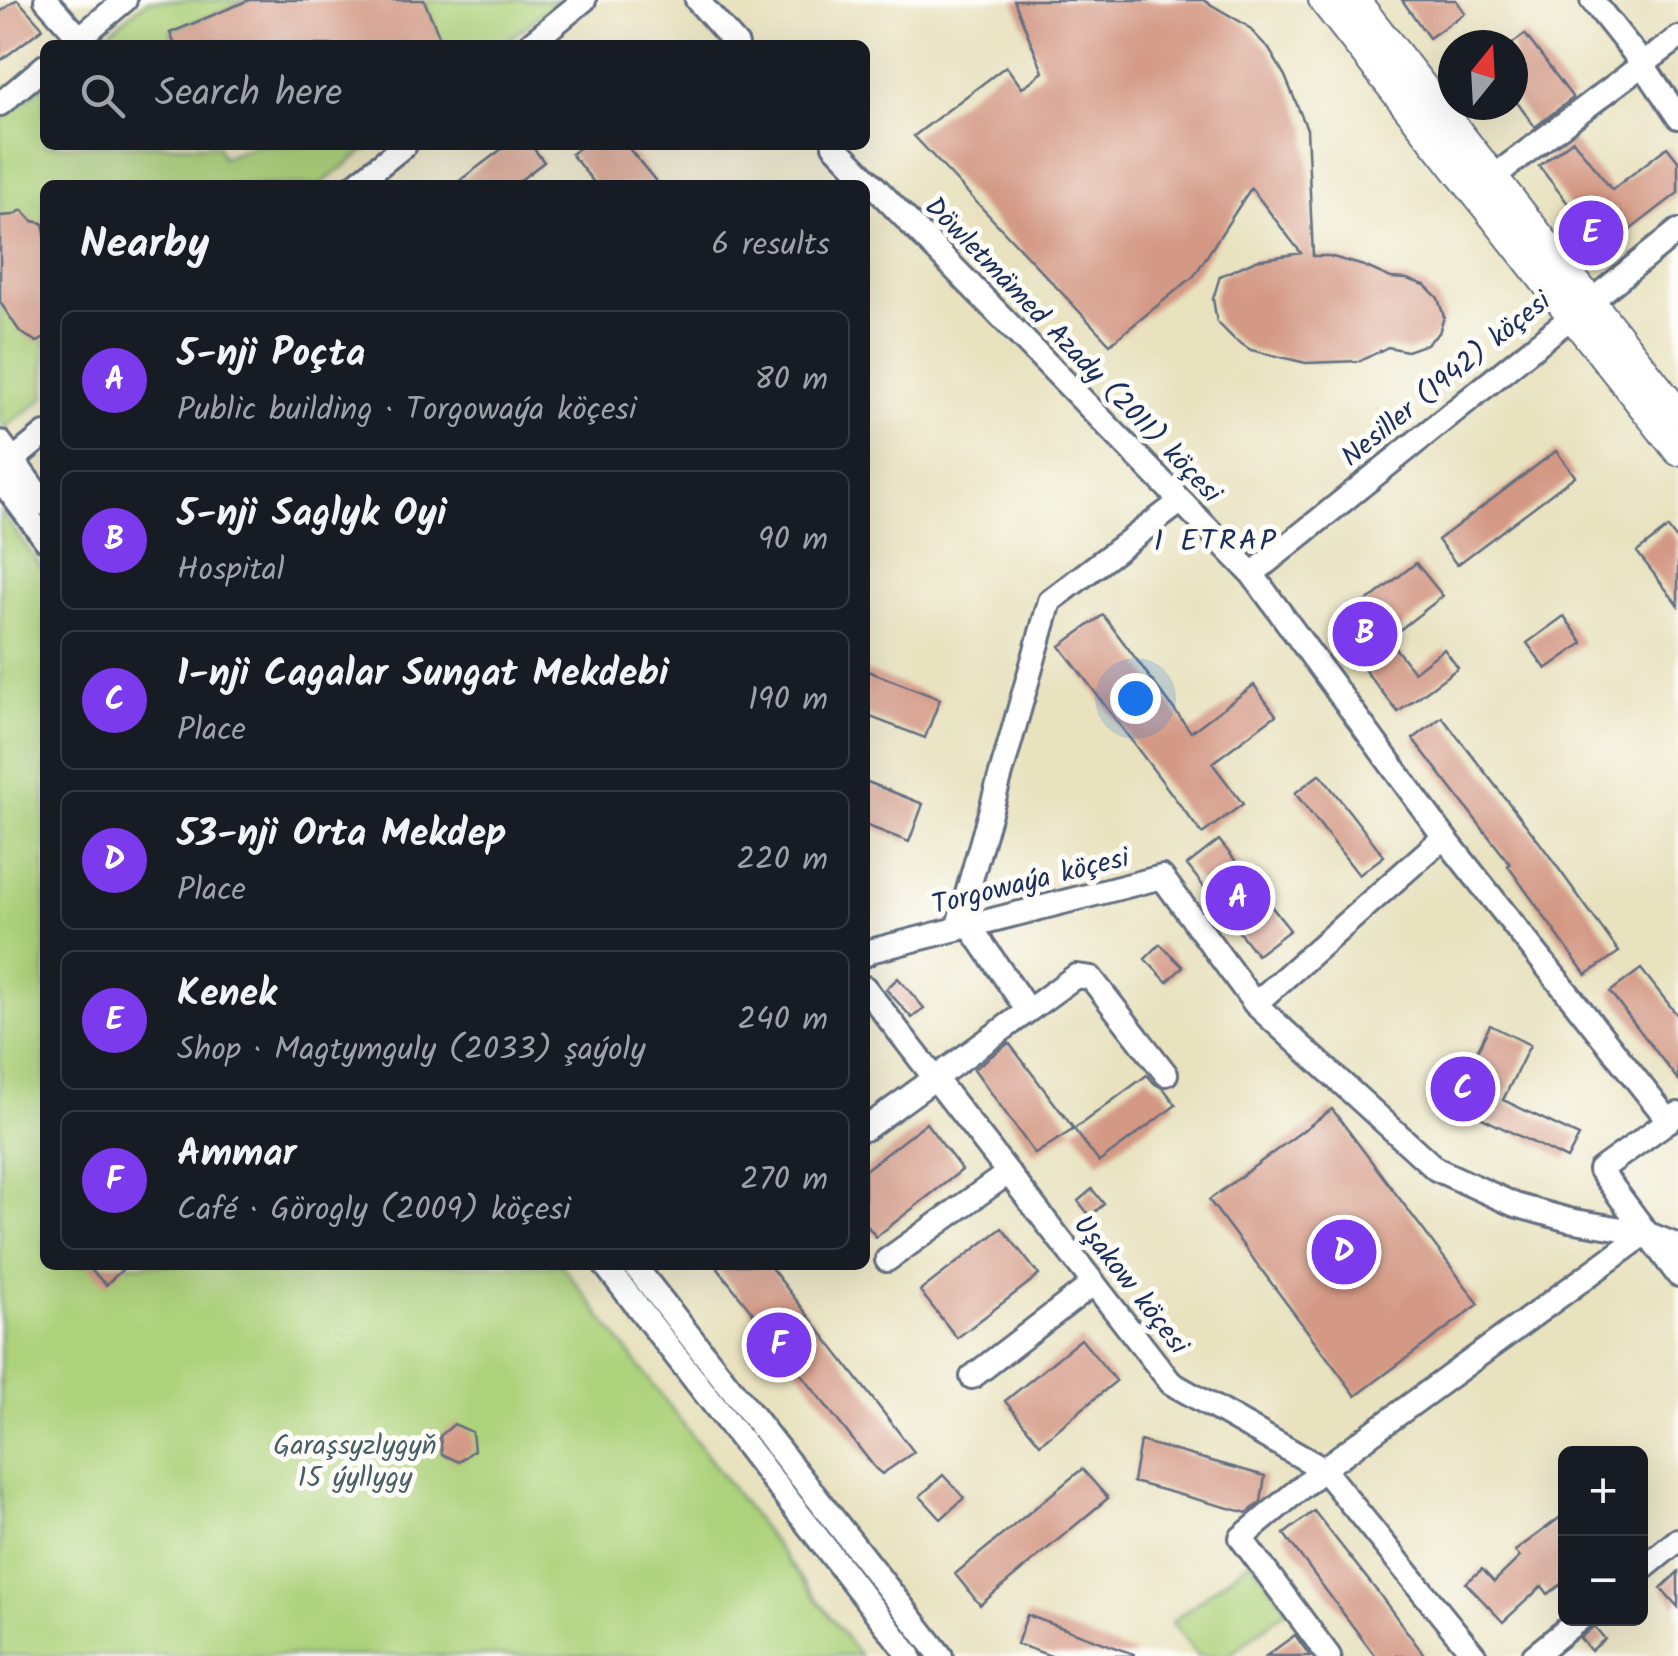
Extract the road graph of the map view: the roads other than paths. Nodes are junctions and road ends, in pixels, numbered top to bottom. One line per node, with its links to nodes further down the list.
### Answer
1 (46, 0): 9 (street)
2 (125, 0): 10 (street)
3 (584, 0): 11 (street)
4 (697, 0): 12 (street)
5 (1323, 0): 24 (main road)
6 (1355, 0): 19 (main road)
7 (1592, 0): 13 (street)
8 (1678, 38): 13 (street)
9 (75, 40)
10 (77, 40)
11 (535, 40)
12 (733, 40)
13 (1642, 63): 16 (street); 19 (street)
14 (40, 70): 15 (street)
15 (0, 104)
16 (1678, 116)
17 (399, 150): 20 (street)
18 (839, 150): 21 (street, Döwletmämed Azady (2011) köçesi)
19 (1493, 177): 24 (main road)
20 (361, 180)
21 (868, 180)
22 (870, 182): 30 (street, Döwletmämed Azady (2011) köçesi)
23 (1678, 230): 24 (street, Nesiller (1942) köçesi)
24 (1580, 307): 25 (main road); 27 (main road); 32 (street, Nesiller (1942) köçesi)
25 (1678, 413)
26 (40, 437): 28 (street)
27 (1678, 451)
28 (3, 463): 29 (street); 31 (street)
29 (40, 499)
30 (1180, 502): 32 (street, Döwletmämed Azady (2011) köçesi); 34 (street)
31 (40, 530)
32 (1252, 574): 33 (street, Döwletmämed Azady (2011) köçesi)
33 (1444, 837): 37 (street); 41 (street, Döwletmämed Azady (2011) köçesi)
34 (963, 928): 35 (street, Torgowaýa köçesi); 37 (street, Torgowaýa köçesi); 38 (street)
35 (870, 952)
36 (870, 994): 40 (street, Uşakow köçesi)
37 (1254, 1004): 44 (street)
38 (1028, 1010): 39 (street); 40 (street)
39 (1166, 1074)
40 (934, 1077): 42 (street); 43 (street, Uşakow köçesi)
41 (1674, 1117): 44 (street)
42 (870, 1125)
43 (1008, 1173): 46 (street); 50 (street, Uşakow köçesi)
44 (1646, 1234): 45 (street); 49 (street); 52 (street)
45 (1678, 1246)
46 (887, 1260)
47 (609, 1270): 56 (street)
48 (638, 1270): 57 (street)
49 (1678, 1275)
50 (1094, 1284): 51 (street); 52 (street, Uşakow köçesi)
51 (972, 1377)
52 (1323, 1469): 58 (street); 59 (street, Uşakow köçesi)
53 (1678, 1540): 54 (street)
54 (1648, 1564)
55 (1571, 1626): 60 (street)
56 (910, 1656)
57 (941, 1656)
58 (1329, 1656)
59 (1474, 1656)
60 (1534, 1656)

